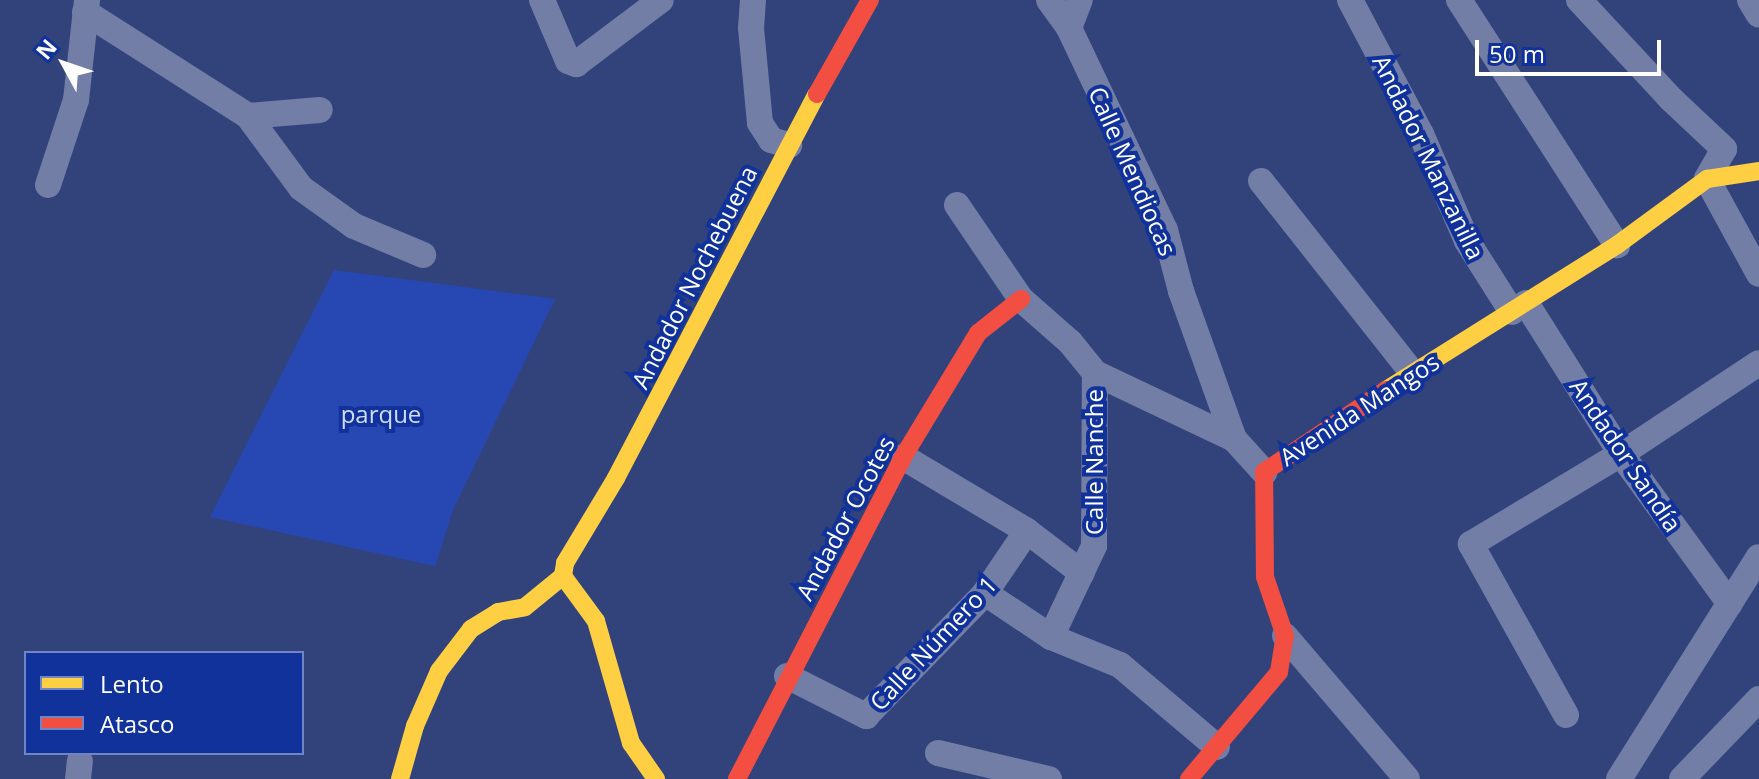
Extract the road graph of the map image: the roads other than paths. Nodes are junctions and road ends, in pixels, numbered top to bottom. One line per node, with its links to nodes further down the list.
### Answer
1 (542, 0): 2 (street)
2 (661, 0)
3 (753, 0): 16 (street)
4 (870, 0): 16 (main road, Andador Nochebuena)
5 (1049, 0): 13 (street, Calle Mendiocas)
6 (1080, 0): 13 (street)
7 (1350, 0): 26 (street, Andador Manzanilla)
8 (1459, 0): 22 (street)
9 (1579, 0): 18 (street)
10 (1750, 0): 12 (street)
11 (92, 4): 15 (street); 20 (street)
12 (1759, 15)
13 (1069, 28): 30 (street, Calle Mendiocas)
14 (320, 110): 15 (street)
15 (248, 116): 23 (street)
16 (789, 145): 37 (main road, Andador Nochebuena)
17 (1759, 171): 18 (main road, Avenida Mangos)
18 (1707, 179): 22 (main road, Avenida Mangos); 24 (street)
19 (1261, 181): 28 (street)
20 (48, 185)
21 (957, 205): 25 (street)
22 (1617, 245): 26 (main road, Avenida Mangos)
23 (423, 255)
24 (1759, 274)
25 (1021, 299): 29 (street); 32 (main road, Andador Ocotes)
26 (1519, 308): 28 (main road, Avenida Mangos); 31 (street, Andador Sandía)
27 (1759, 363): 31 (street)
28 (1412, 372): 33 (main road, Avenida Mangos)
29 (1095, 373): 30 (street); 36 (street, Calle Nanche)
30 (1234, 439): 33 (street)
31 (1621, 454): 39 (street, Andador Sandía); 44 (street)
32 (903, 457): 34 (street); 42 (main road, Andador Ocotes)
33 (1264, 472): 40 (main road, Avenida Mangos)
34 (1027, 531): 36 (street); 38 (street, Calle Número 1)
35 (1759, 557): 39 (street)
36 (1082, 573): 41 (street, Calle Nanche)
37 (563, 576): 47 (main road); 48 (main road)
38 (985, 593): 41 (street); 42 (street, Calle Número 1)
39 (1730, 604): 53 (street)
40 (1285, 636): 45 (main road); 52 (street, Avenida Mangos)
41 (1051, 637): 45 (street)
42 (787, 676): 49 (main road, Andador Ocotes)
43 (1759, 699): 54 (street)
44 (1566, 715)
45 (1217, 747): 51 (main road)
46 (938, 753): 50 (street)
47 (400, 779)
48 (656, 779)
49 (737, 779)
50 (1049, 779)
51 (1189, 779)
52 (1407, 779)
53 (1619, 779)
54 (1682, 779)

